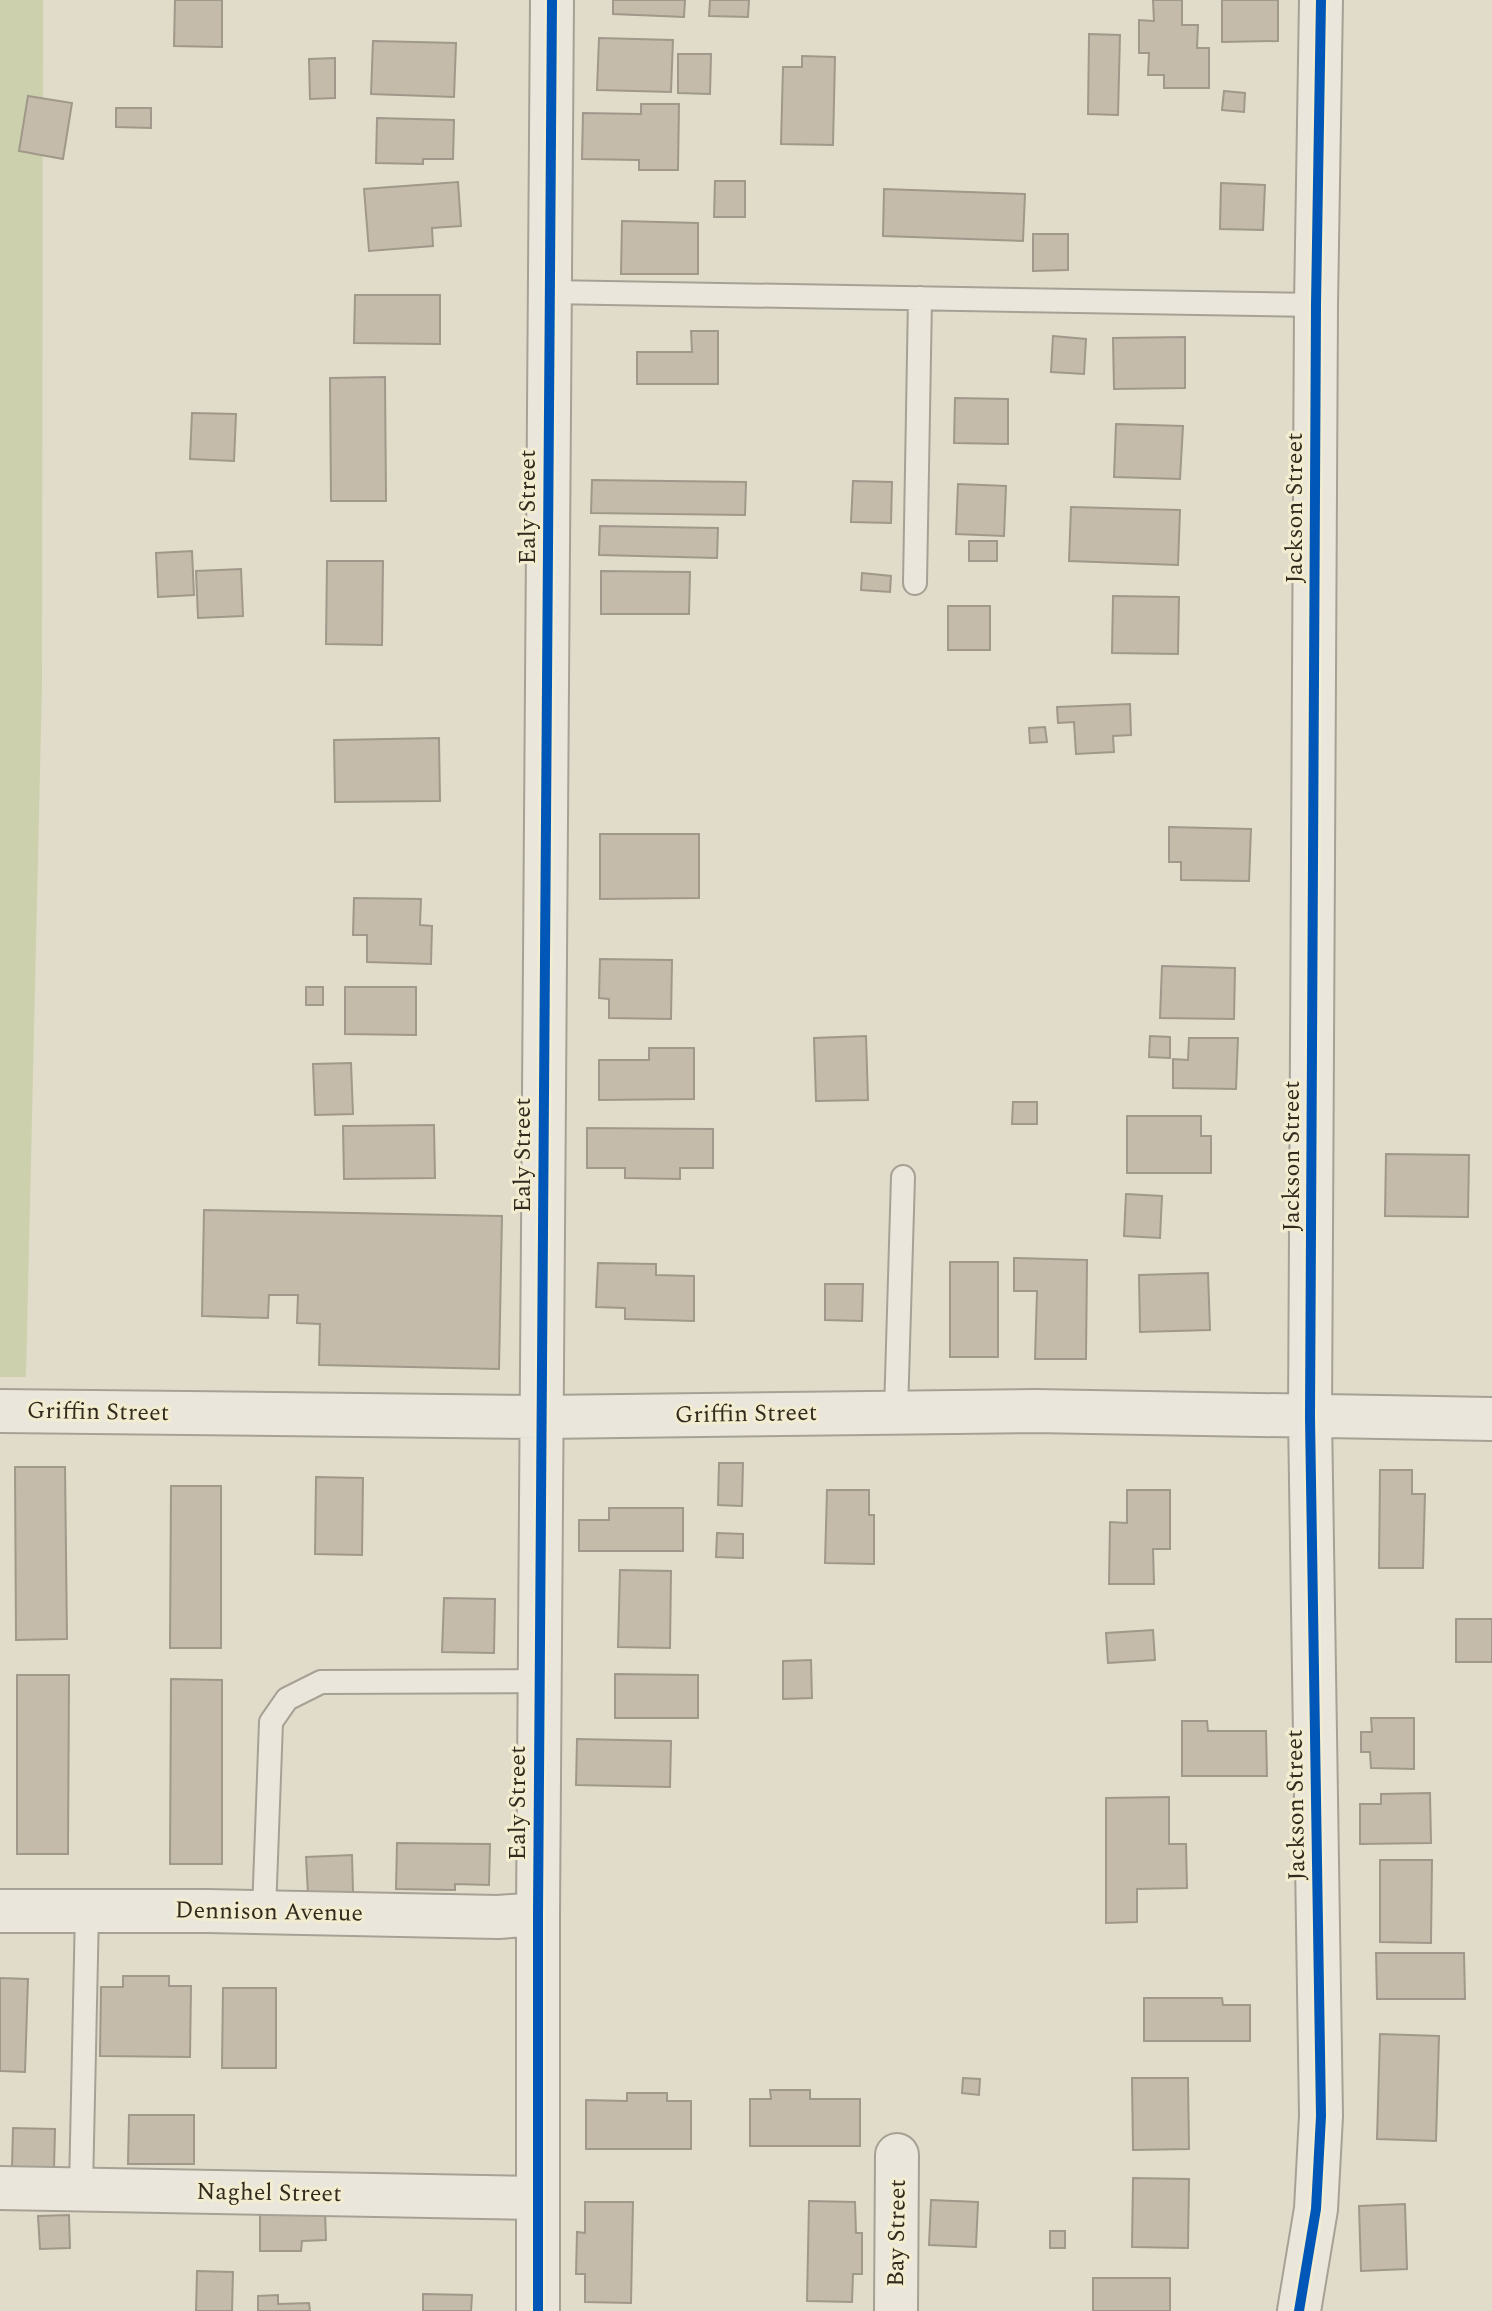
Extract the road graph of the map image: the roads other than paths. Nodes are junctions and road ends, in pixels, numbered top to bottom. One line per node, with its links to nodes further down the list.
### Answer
1 (552, 0): 3 (street, Ealy Street)
2 (1321, 0): 5 (street, Jackson Street)
3 (550, 292): 4 (lane); 10 (street, Ealy Street)
4 (920, 298): 5 (lane); 6 (lane)
5 (1316, 305): 11 (street, Jackson Street)
6 (915, 583)
7 (903, 1177): 9 (lane)
8 (0, 1411): 10 (street, Griffin Street)
9 (896, 1412): 10 (street, Griffin Street); 11 (street, Griffin Street)
10 (541, 1417): 13 (street, Ealy Street)
11 (1310, 1417): 12 (street, Griffin Street); 24 (street, Jackson Street)
12 (1492, 1419)
13 (539, 1681): 16 (lane); 17 (street, Ealy Street)
14 (0, 1911): 15 (street, Dennison Avenue)
15 (87, 1911): 16 (street, Dennison Avenue); 20 (lane)
16 (264, 1912): 17 (street, Dennison Avenue)
17 (538, 1914): 21 (street, Ealy Street)
18 (897, 2155): 23 (street, Bay Street)
19 (0, 2188): 20 (street, Naghel Street)
20 (81, 2189): 21 (street, Naghel Street)
21 (538, 2198): 22 (street, Ealy Street)
22 (538, 2311)
23 (896, 2311)
24 (1299, 2311)

